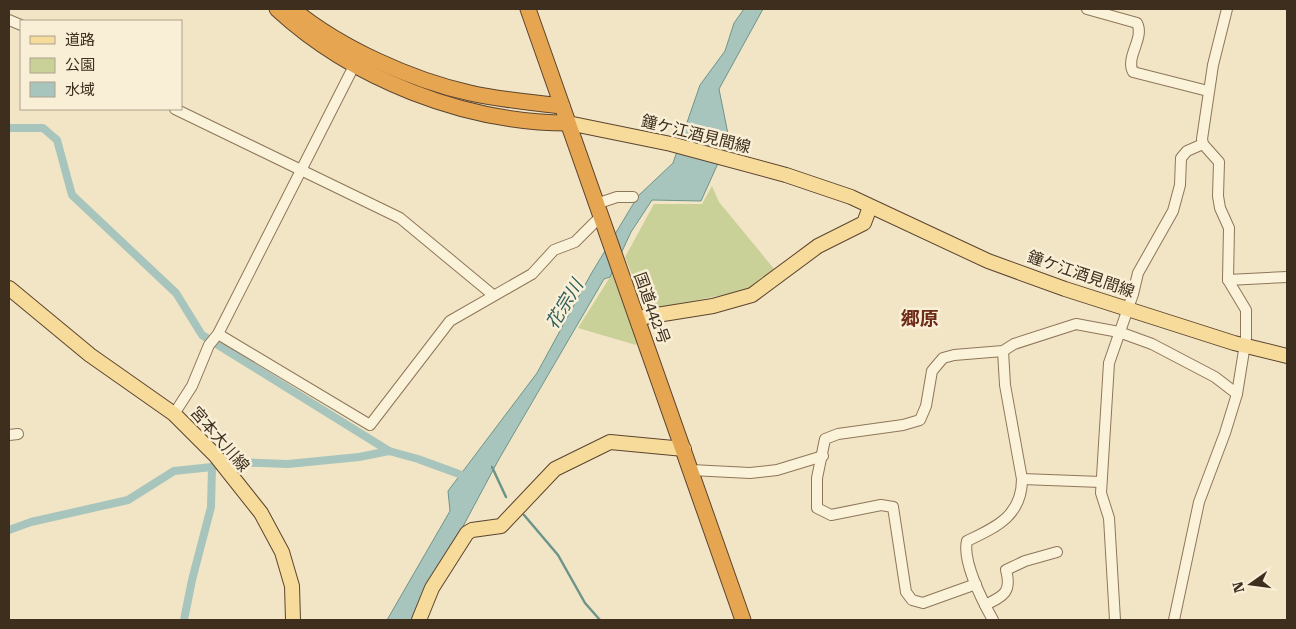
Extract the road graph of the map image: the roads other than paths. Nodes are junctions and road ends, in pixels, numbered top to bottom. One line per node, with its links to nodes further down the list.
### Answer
1 (277, 9): 6 (highway)
2 (294, 9): 6 (highway)
3 (528, 9): 8 (highway, 国道442号)
4 (1087, 9): 7 (street)
5 (1227, 9): 7 (street)
6 (358, 58): 8 (highway); 10 (highway); 12 (street)
7 (1208, 91): 11 (street)
8 (562, 106): 10 (highway, 国道442号)
9 (177, 110): 12 (street)
10 (571, 131): 14 (main road, 鐘ケ江酒見間線); 15 (highway, 国道442号)
11 (1203, 144): 17 (street); 20 (street)
12 (303, 170): 19 (street); 23 (street)
13 (632, 197): 15 (street)
14 (870, 207): 20 (main road, 鐘ケ江酒見間線); 21 (main road)
15 (598, 210): 19 (street); 21 (highway, 国道442号)
16 (1287, 277): 17 (street)
17 (1228, 280): 24 (street)
18 (9, 288): 28 (main road, 宮本大川線)
19 (493, 295): 23 (street)
20 (1128, 309): 22 (street); 24 (main road, 鐘ケ江酒見間線)
21 (638, 318): 29 (highway, 国道442号)
22 (1119, 332): 25 (street); 27 (street); 33 (street)
23 (214, 339): 28 (street)
24 (1246, 346): 26 (main road, 鐘ケ江酒見間線); 27 (street)
25 (1003, 351): 30 (street); 32 (street)
26 (1287, 356)
27 (1237, 394): 42 (street)
28 (174, 414): 37 (main road, 宮本大川線)
29 (684, 449): 31 (highway, 国道442号); 38 (main road)
30 (823, 456): 31 (street); 35 (street)
31 (691, 470): 39 (highway, 国道442号)
32 (1022, 479): 33 (street); 35 (street)
33 (1101, 482): 41 (street)
34 (1057, 552): 36 (street)
35 (976, 584): 36 (street)
36 (985, 605): 40 (street)
37 (293, 620)
38 (419, 620)
39 (742, 620)
40 (993, 620)
41 (1115, 620)
42 (1174, 620)

